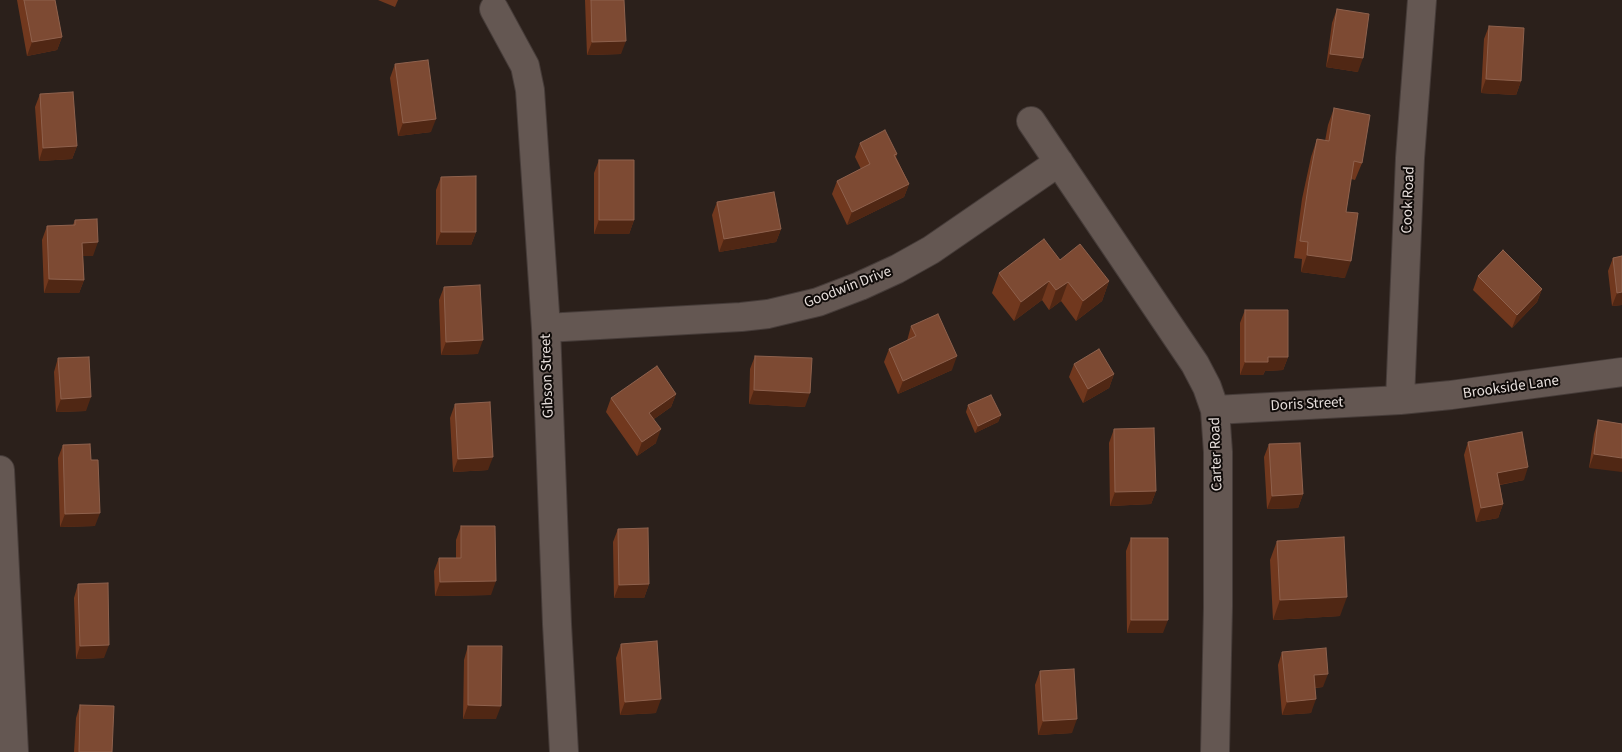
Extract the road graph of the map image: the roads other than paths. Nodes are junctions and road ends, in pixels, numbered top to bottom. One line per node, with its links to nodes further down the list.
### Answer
1 (1422, 0): 7 (street, Cook Road)
2 (494, 9): 5 (street, Gibson Street)
3 (1031, 121): 4 (street, Carter Road)
4 (1059, 162): 5 (street, Goodwin Drive); 8 (street, Carter Road)
5 (546, 328): 11 (street, Gibson Street)
6 (1622, 372): 7 (street, Brookside Lane)
7 (1400, 400): 8 (street, Doris Street)
8 (1215, 410): 12 (street, Carter Road)
9 (0, 470): 10 (street)
10 (14, 752)
11 (564, 752)
12 (1215, 752)

